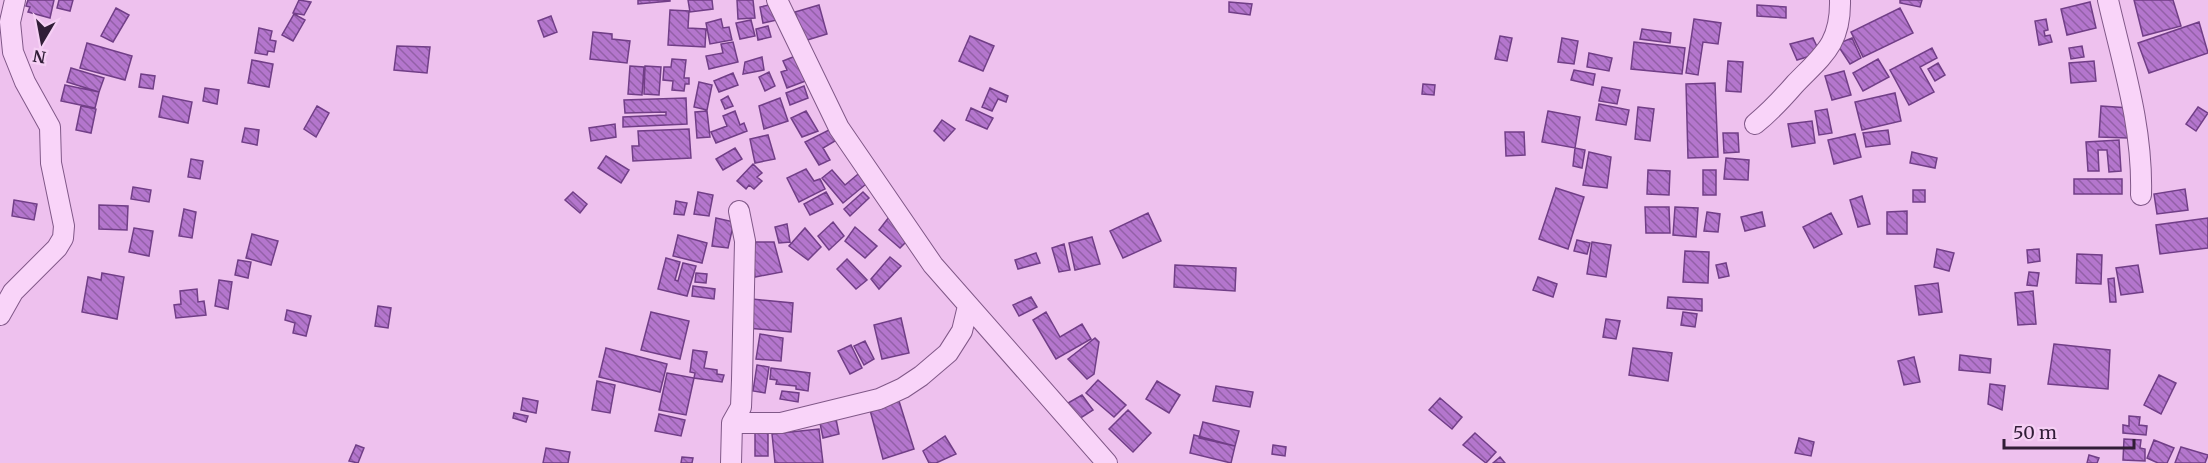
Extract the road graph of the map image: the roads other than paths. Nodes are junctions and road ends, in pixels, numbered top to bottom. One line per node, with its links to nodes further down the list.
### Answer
1 (15, 0): 9 (street)
2 (777, 0): 8 (street)
3 (1840, 0): 5 (street)
4 (2108, 0): 6 (street)
5 (1755, 124)
6 (2141, 195)
7 (739, 211): 10 (street)
8 (968, 306): 10 (street); 12 (street)
9 (0, 315)
10 (732, 423): 11 (street)
11 (731, 463)
12 (1107, 463)

